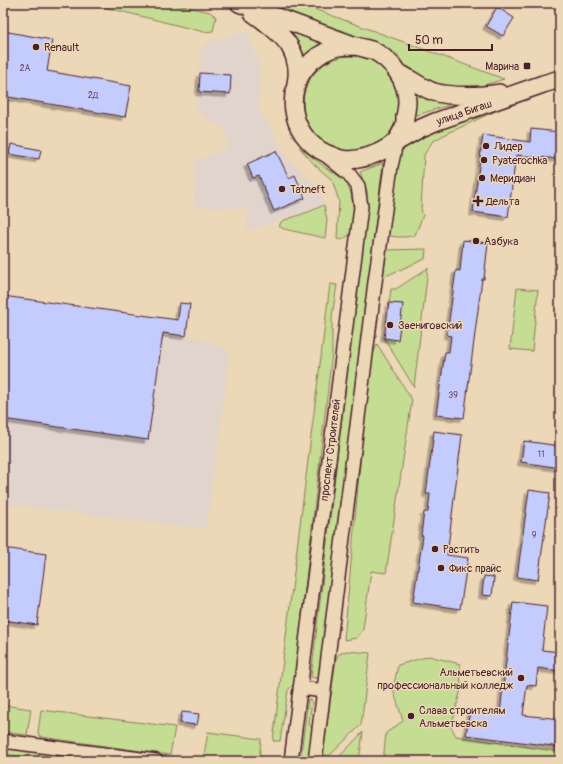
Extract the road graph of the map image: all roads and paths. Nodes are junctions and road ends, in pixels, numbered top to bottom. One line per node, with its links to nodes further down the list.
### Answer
1 (238, 3): 2 (main road); 6 (main road)
2 (356, 46): 3 (main road); 6 (main road)
3 (399, 73): 5 (main road, улица Бигаш); 7 (main road)
4 (560, 79): 5 (main road, улица Бигаш)
5 (536, 87): 7 (main road, улица Бигаш)
6 (293, 98): 8 (main road)
7 (395, 144): 8 (main road); 10 (street)
8 (324, 154): 9 (street, проспект Строителей)
9 (300, 688): 10 (street); 13 (street, проспект Строителей)
10 (324, 691): 14 (street)
11 (3, 741): 12 (street)
12 (156, 761)
13 (291, 761)
14 (315, 761)

